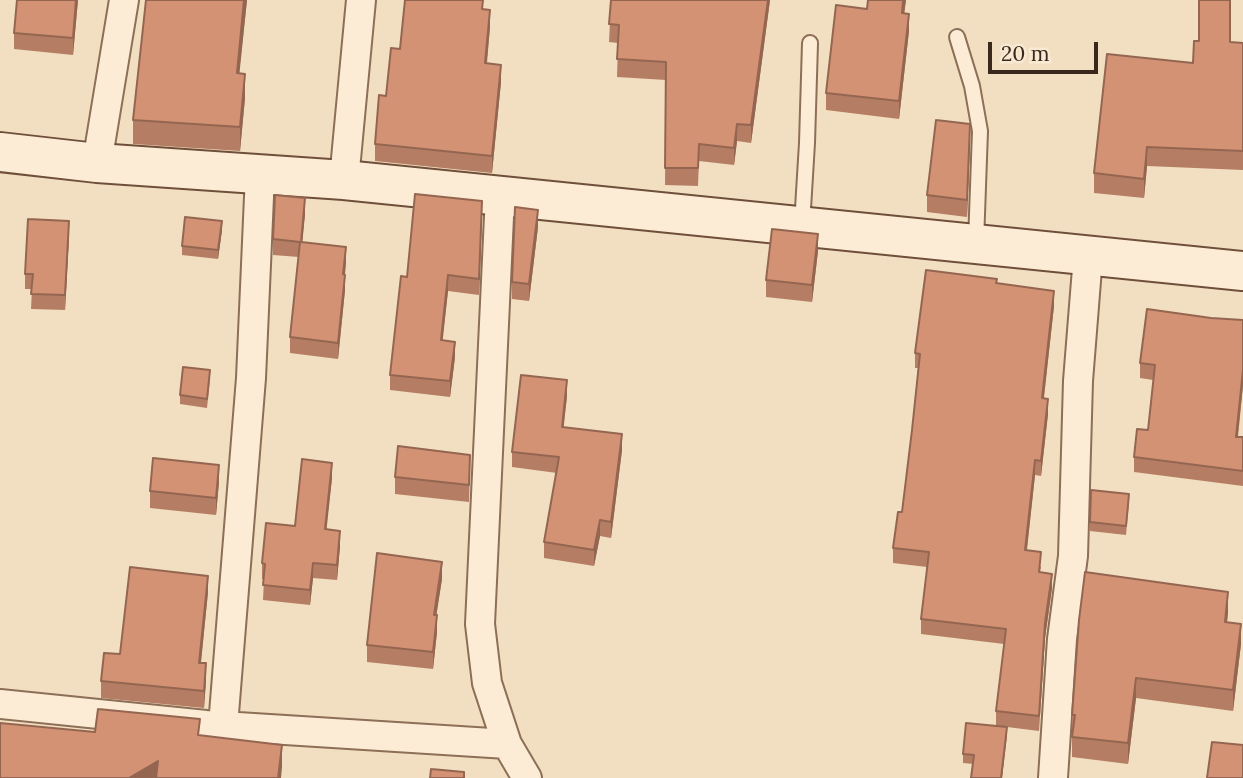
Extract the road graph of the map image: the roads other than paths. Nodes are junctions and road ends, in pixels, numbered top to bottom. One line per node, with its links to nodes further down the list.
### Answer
1 (124, 0): 6 (street)
2 (361, 0): 8 (street)
3 (957, 37): 11 (lane)
4 (810, 43): 10 (lane)
5 (0, 152): 6 (street)
6 (97, 163): 7 (street)
7 (260, 174): 8 (street); 15 (street)
8 (344, 180): 9 (street)
9 (500, 195): 10 (street); 16 (street)
10 (802, 226): 11 (street)
11 (976, 245): 12 (street)
12 (1088, 256): 13 (street); 18 (street)
13 (1243, 271)
14 (0, 704): 15 (street)
15 (223, 726): 16 (street)
16 (507, 744): 17 (street)
17 (527, 778)
18 (1053, 778)

